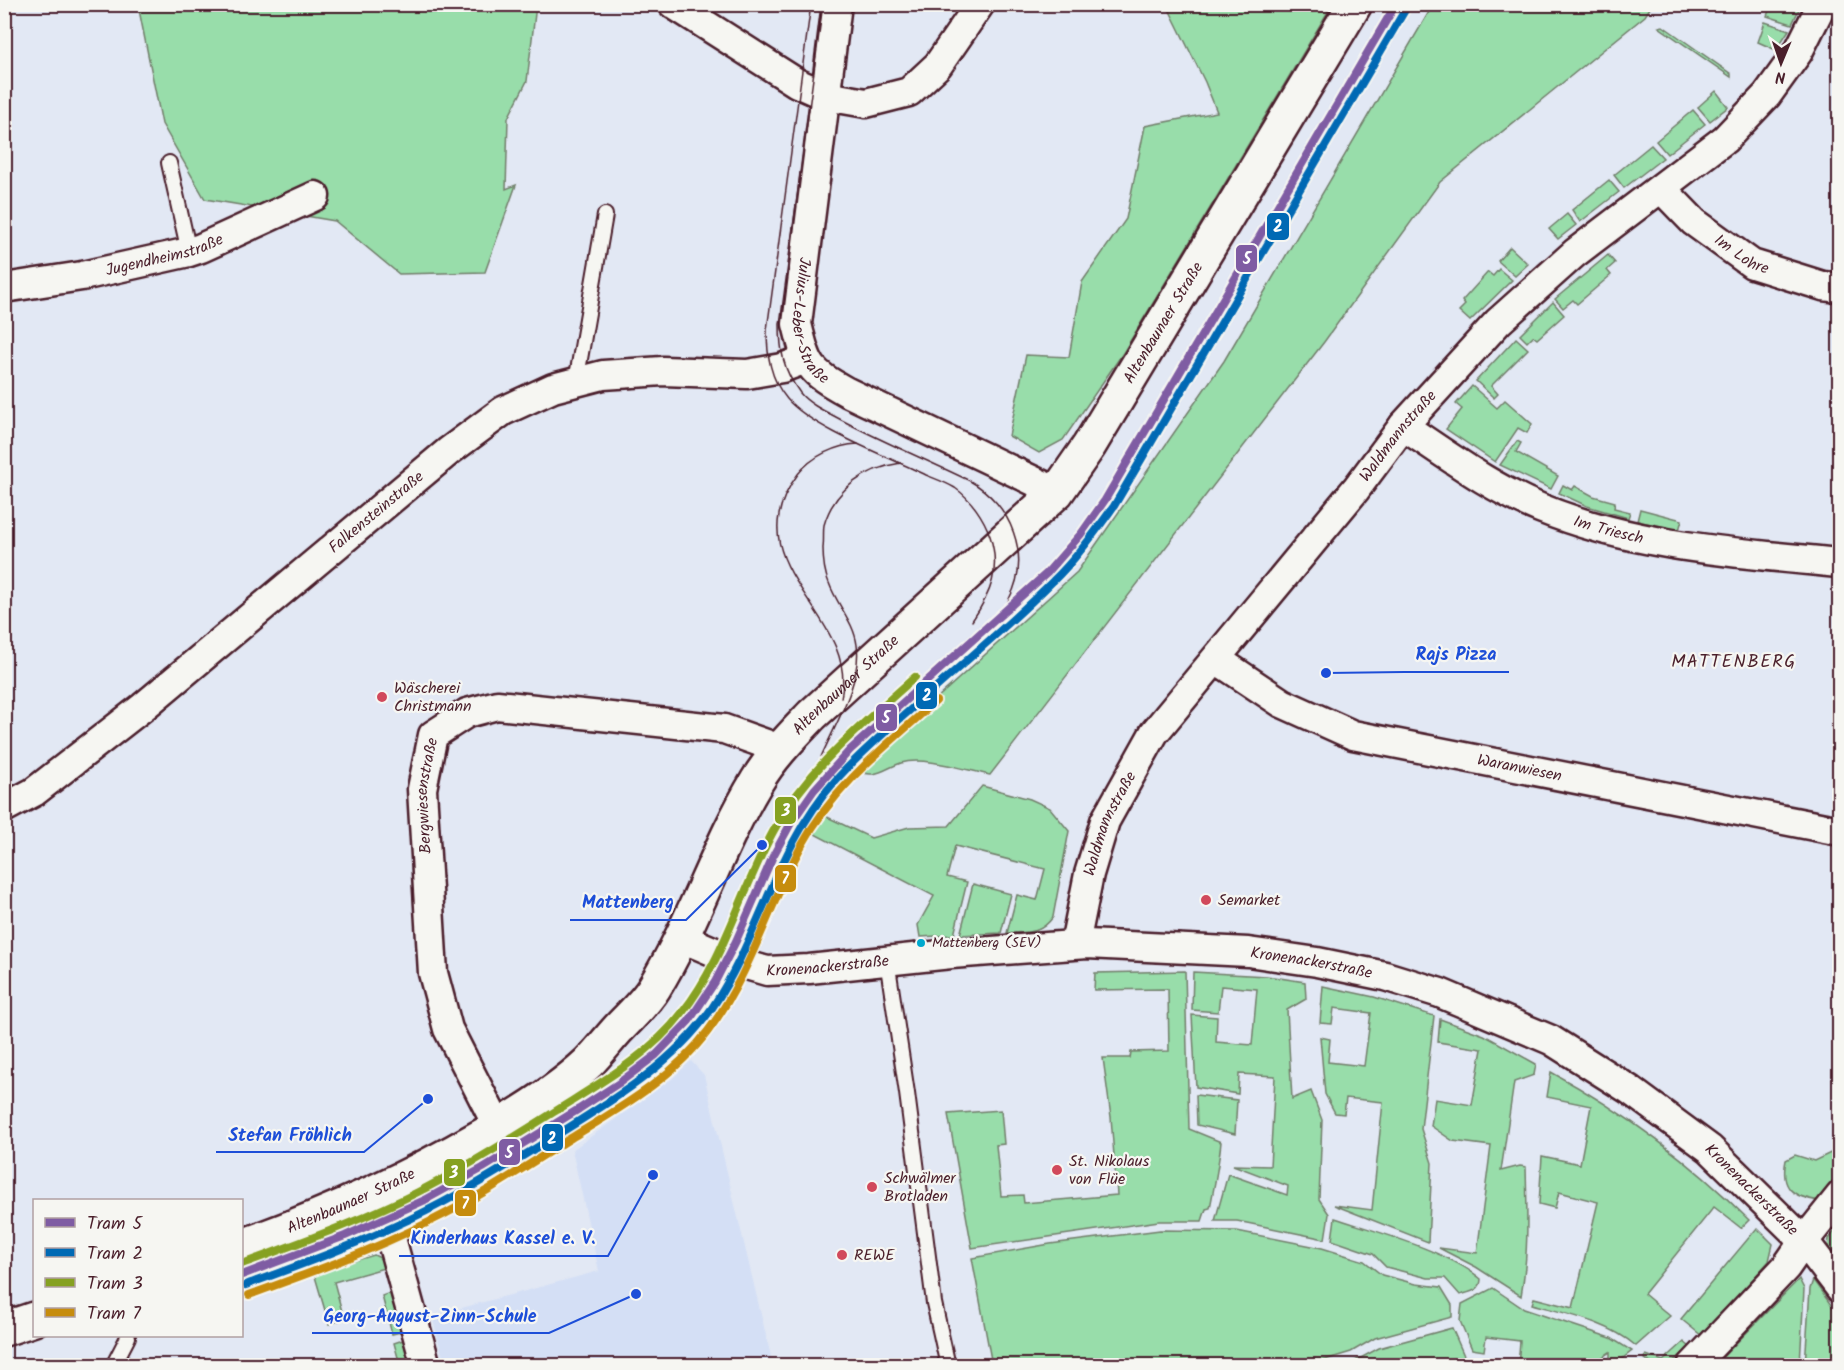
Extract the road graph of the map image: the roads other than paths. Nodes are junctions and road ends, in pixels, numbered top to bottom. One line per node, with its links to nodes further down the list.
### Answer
1 (673, 4): 6 (street)
2 (837, 4): 6 (street, Julius-Leber-Straße)
3 (980, 4): 6 (street)
4 (1355, 4): 17 (main road, Altenbaunaer Straße)
5 (1828, 9): 8 (street, Waldmannstraße)
6 (826, 96): 14 (street, Julius-Leber-Straße)
7 (169, 163): 11 (lane)
8 (1662, 189): 13 (street, Im Lohre); 16 (street, Waldmannstraße)
9 (315, 196): 11 (street, Jugendheimstraße)
10 (604, 215): 15 (lane)
11 (189, 252): 12 (street, Jugendheimstraße)
12 (4, 288)
13 (1839, 288)
14 (806, 359): 15 (street, Falkensteinstraße); 17 (street, Julius-Leber-Straße)
15 (576, 382): 21 (street, Falkensteinstraße)
16 (1403, 426): 18 (street, Im Triesch); 19 (street, Waldmannstraße)
17 (1057, 492): 20 (main road, Altenbaunaer Straße)
18 (1839, 563)
19 (1216, 659): 22 (street, Waranwiesen); 24 (street, Waldmannstraße)
20 (780, 749): 23 (main road, Altenbaunaer Straße); 26 (street, Bergwiesenstraße)
21 (4, 808)
22 (1839, 831)
23 (682, 938): 25 (street, Kronenackerstraße); 26 (main road, Altenbaunaer Straße)
24 (1075, 944): 25 (street, Kronenackerstraße); 30 (street, Kronenackerstraße)
25 (888, 960): 39 (lane)
26 (498, 1127): 27 (main road, Altenbaunaer Straße)
27 (378, 1191): 29 (street); 31 (main road, Altenbaunaer Straße)
28 (1839, 1196): 30 (street)
29 (391, 1233): 33 (lane); 38 (street)
30 (1804, 1241): 32 (street, Kronenackerstraße); 40 (street)
31 (243, 1246)
32 (1839, 1288)
33 (243, 1289)
34 (33, 1319): 35 (main road)
35 (4, 1329)
36 (126, 1337): 37 (lane)
37 (113, 1365)
38 (426, 1365)
39 (948, 1365)
40 (1692, 1365)

